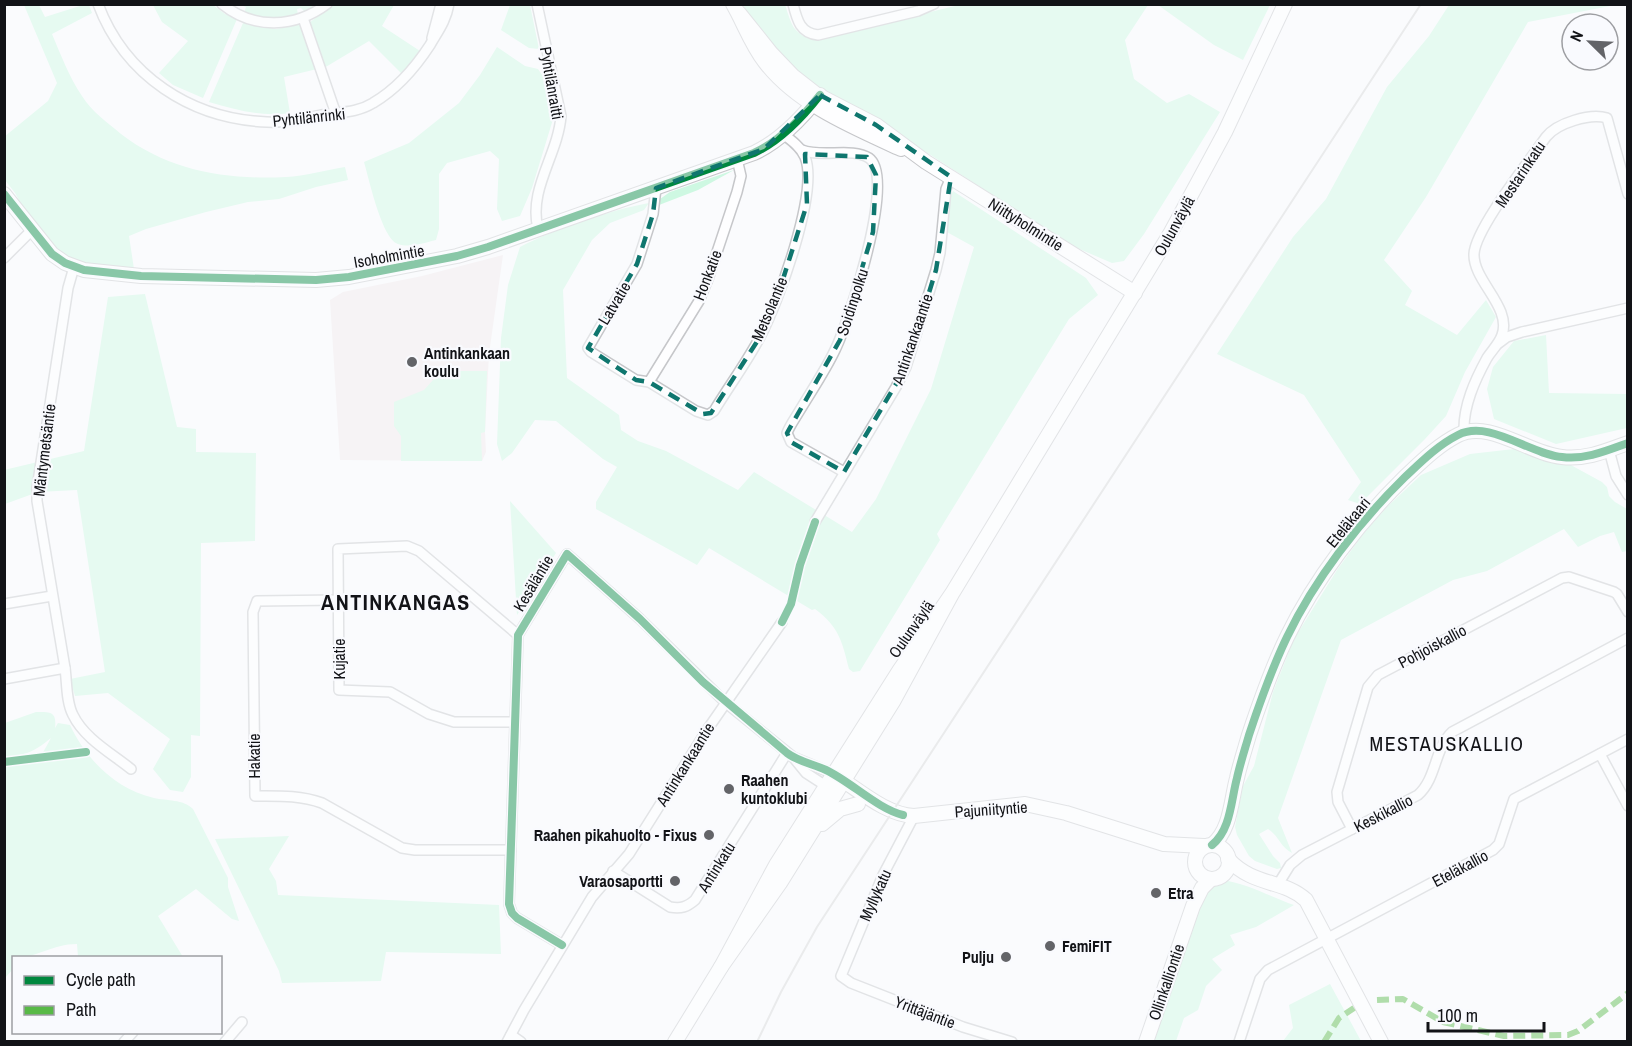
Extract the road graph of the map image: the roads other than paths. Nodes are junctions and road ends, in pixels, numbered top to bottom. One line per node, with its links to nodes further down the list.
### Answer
1 (222, 4): 11 (street)
2 (327, 4): 11 (street)
3 (441, 4): 12 (street, Pyhtilänrinki)
4 (449, 4): 12 (street, Pyhtilänrinki)
5 (537, 4): 22 (street, Pyhtilänraitti)
6 (793, 4): 7 (street)
7 (934, 4)
8 (1285, 4): 26 (street, Oulunväylä)
9 (101, 5): 14 (street, Pyhtilänrinki)
10 (736, 9): 13 (street, Niittyholmintie)
11 (303, 18): 14 (street)
12 (431, 43): 14 (street, Pyhtilänrinki)
13 (812, 97): 15 (street); 18 (street, Niittyholmintie)
14 (336, 114)
15 (785, 132): 16 (street); 17 (street, Isoholmintie)
16 (802, 150): 29 (street, Metsolantie); 33 (street, Soidinpolku)
17 (737, 159): 19 (street, Isoholmintie); 29 (street, Honkatie)
18 (951, 177): 26 (street, Niittyholmintie); 33 (street, Antinkankaantie)
19 (656, 188): 22 (street, Isoholmintie); 29 (street, Latvatie)
20 (4, 194): 23 (street, Isoholmintie)
21 (1628, 194): 28 (street, Mestarinkatu)
22 (538, 229): 25 (street, Isoholmintie)
23 (32, 230): 24 (street); 25 (street, Isoholmintie)
24 (4, 258)
25 (74, 267): 36 (street, Mäntymetsäntie)
26 (1135, 293): 51 (street, Oulunväylä)
27 (1628, 308): 28 (street)
28 (1497, 345): 30 (street, Mestarinkatu)
29 (649, 382)
30 (1464, 432): 32 (street); 55 (street, Eteläkaari)
31 (1628, 443): 32 (street)
32 (1609, 450): 34 (street)
33 (844, 472): 35 (street, Antinkankaantie)
34 (1628, 495)
35 (815, 522)
36 (52, 596): 38 (street); 43 (street, Mäntymetsäntie)
37 (339, 600): 41 (street, Kujatie); 46 (street, Kujatie); 60 (street, Hakatie)
38 (4, 604)
39 (1628, 612): 57 (street, Pohjoiskallio)
40 (782, 622): 45 (street, Antinkankaantie)
41 (518, 635): 45 (street, Kesäläntie); 46 (street, Kesäläntie)
42 (1628, 638): 57 (street, Keskikallio)
43 (65, 668): 44 (street); 50 (street, Mäntymetsäntie)
44 (4, 679)
45 (725, 702): 49 (street, Kesäläntie); 64 (street, Antinkankaantie)
46 (515, 722): 60 (street, Kesäläntie)
47 (1628, 739): 48 (street, Eteläkallio)
48 (1600, 754): 53 (street); 69 (street, Eteläkallio)
49 (790, 755): 51 (street, Kesäläntie); 51 (street, Kesäläntie); 64 (street, Antinkatu)
50 (131, 769)
51 (835, 783): 52 (street, Pajuniityntie); 54 (street, Pajuniityntie); 61 (street, Oulunväylä); 71 (street, Oulunväylä)
52 (858, 804): 54 (street, Pajuniityntie); 61 (street)
53 (1628, 806)
54 (886, 808): 56 (street, Pajuniityntie)
55 (1230, 809): 59 (street, Eteläkaari); 62 (street, Eteläkaari)
56 (914, 816): 58 (street, Pajuniityntie); 72 (street, Myllykatu)
57 (1352, 829): 67 (street, Keskikallio)
58 (1164, 844): 59 (street, Pajuniityntie); 63 (street, Pajuniityntie)
59 (1208, 846): 62 (street); 63 (street)
60 (511, 850): 70 (street, Kesäläntie)
61 (795, 858): 71 (street, Oulunväylä)
62 (1228, 858): 65 (street); 66 (street)
63 (1195, 863): 65 (street); 68 (street, Ollinkalliontie)
64 (613, 871): 70 (street, Antinkankaantie)
65 (1213, 878): 66 (street); 68 (street, Ollinkalliontie)
66 (1260, 881): 67 (street)
67 (1277, 886): 69 (street)
68 (1186, 922): 79 (street, Ollinkalliontie)
69 (1326, 938): 80 (street, Eteläkallio); 81 (street)
70 (562, 945): 74 (street, Antinkankaantie)
71 (726, 959): 77 (street, Oulunväylä)
72 (841, 976): 78 (street, Yrittäjäntie)
73 (242, 1022): 75 (street)
74 (509, 1038): 76 (street)
75 (225, 1041)
76 (521, 1041)
77 (675, 1041)
78 (1012, 1041)
79 (1146, 1041)
80 (1239, 1041)
81 (1381, 1041)

